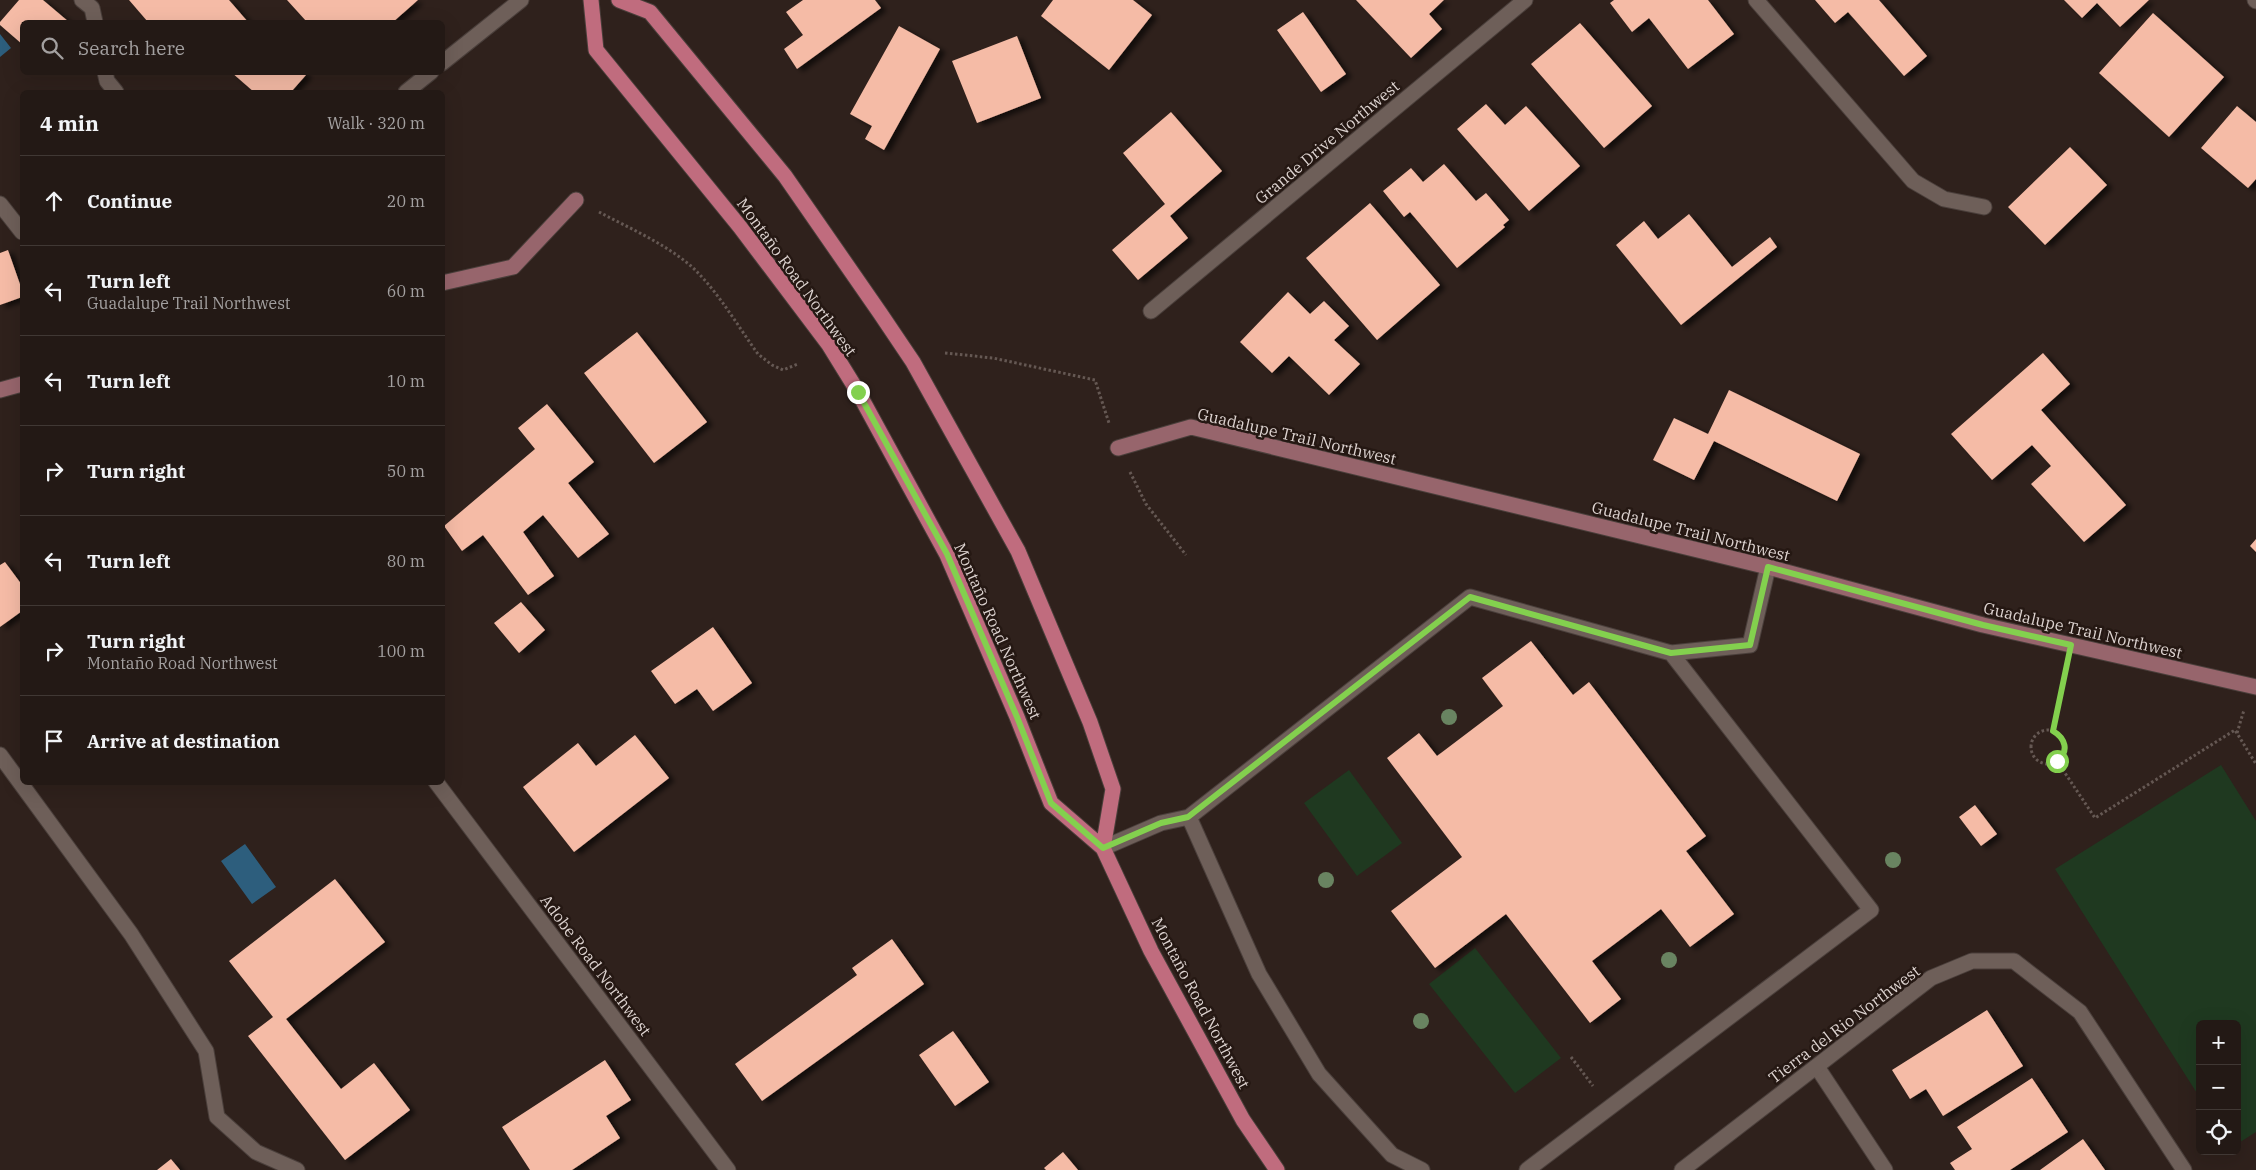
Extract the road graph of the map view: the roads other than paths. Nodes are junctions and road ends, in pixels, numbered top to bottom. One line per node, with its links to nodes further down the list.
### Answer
1 (82, 0): 7 (street)
2 (520, 0): 8 (street)
3 (592, 0): 30 (main road, Montaño Road Northwest)
4 (619, 0): 30 (main road)
5 (1525, 0): 18 (street, Grande Drive Northwest)
6 (1756, 0): 15 (street)
7 (95, 20)
8 (445, 61)
9 (106, 75): 11 (street)
10 (427, 75): 12 (street)
11 (114, 90)
12 (408, 90)
13 (576, 200): 17 (street)
14 (0, 204): 16 (street)
15 (1984, 207)
16 (20, 229)
17 (445, 282)
18 (1151, 311)
19 (20, 385): 20 (street)
20 (0, 390)
21 (1118, 448): 22 (street, Guadalupe Trail Northwest)
22 (1768, 567): 23 (street); 24 (street, Guadalupe Trail Northwest)
23 (1671, 653): 29 (street); 36 (street)
24 (2256, 687)
25 (0, 755): 26 (street)
26 (20, 782)
27 (22, 785): 32 (street)
28 (438, 785): 33 (street, Adobe Road Northwest)
29 (1188, 817): 30 (street); 35 (street)
30 (1103, 848): 34 (main road, Montaño Road Northwest)
31 (1817, 1067): 37 (street, Tierra del Rio Northwest); 38 (street); 39 (street, Tierra del Rio Northwest)
32 (297, 1170)
33 (728, 1170)
34 (1277, 1170)
35 (1422, 1170)
36 (1527, 1170)
37 (1682, 1170)
38 (1884, 1170)
39 (2184, 1170)

